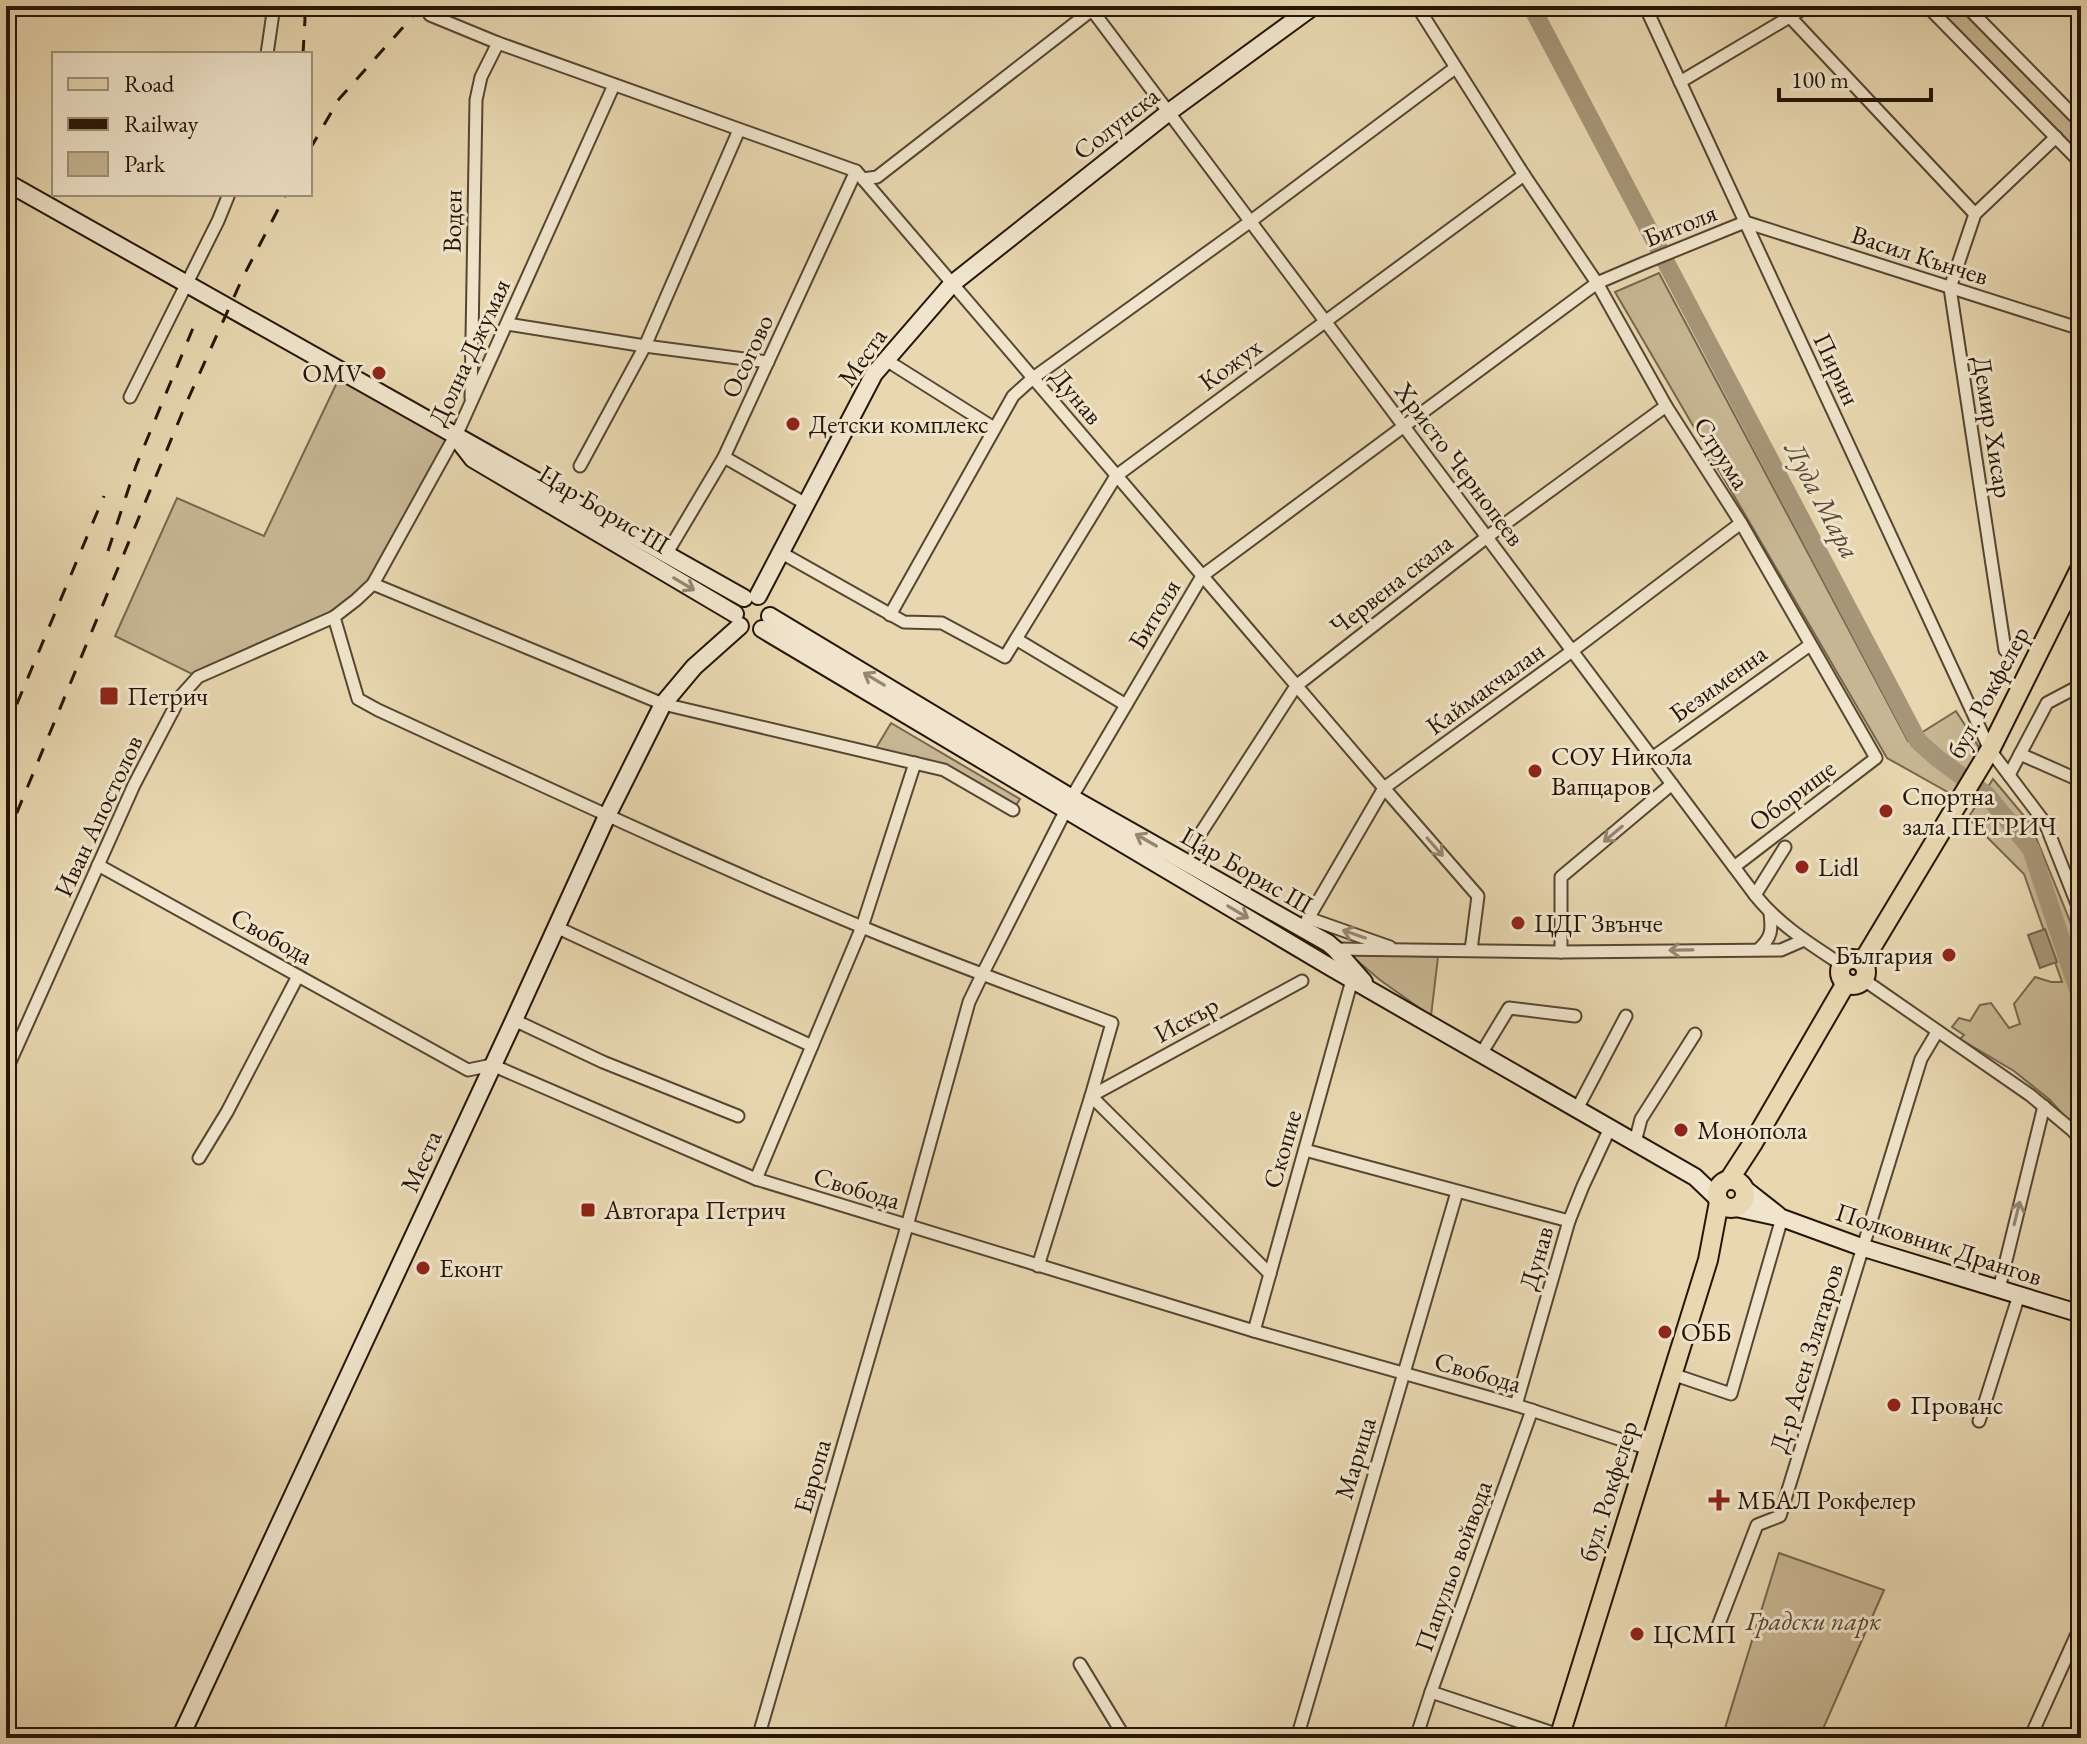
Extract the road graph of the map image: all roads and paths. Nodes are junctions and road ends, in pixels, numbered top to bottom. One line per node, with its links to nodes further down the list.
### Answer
1 (274, 6): 12 (street)
2 (1314, 6): 16 (main road, Солунска)
3 (1417, 6): 13 (street, Струма)
4 (1645, 6): 14 (street, Пирин)
5 (1808, 6): 10 (street)
6 (1927, 6): 19 (street)
7 (1966, 6): 17 (street)
8 (1093, 7): 16 (street, Христо Чернопеев); 21 (street)
9 (430, 15): 11 (street)
10 (1790, 17): 14 (street); 25 (street)
11 (498, 43): 15 (street); 40 (street, Воден)
12 (267, 52)
13 (1455, 68): 22 (street, Струма); 26 (street)
14 (1680, 82): 27 (street, Пирин)
15 (614, 85): 18 (street); 33 (street, Долна Джумая)
16 (1169, 112): 26 (street, Христо Чернопеев); 30 (main road, Солунска)
17 (2081, 123)
18 (739, 130): 21 (street); 35 (street)
19 (2056, 137): 20 (street); 25 (street, Демир Хисар)
20 (2081, 163)
21 (859, 175): 30 (street, Дунав); 37 (street, Осогово)
22 (1524, 175): 28 (street, Струма); 32 (street, Кожух)
23 (6, 182): 29 (main road, Цар Борис III)
24 (228, 196): 29 (street)
25 (1975, 214): 31 (street, Демир Хисар)
26 (1251, 221): 32 (street, Христо Чернопеев); 38 (street)
27 (1745, 222): 28 (street, Битоля); 31 (street, Васил Кънчев); 69 (street, Пирин)
28 (1597, 283): 41 (street, Струма); 42 (street, Битоля)
29 (186, 284): 39 (street); 44 (main road, Цар Борис III)
30 (952, 284): 36 (main road, Места); 38 (street, Дунав)
31 (1950, 288): 34 (street, Васил Кънчев); 63 (street, Демир Хисар)
32 (1325, 321): 42 (street, Христо Чернопеев); 47 (street, Кожух)
33 (507, 324): 35 (street); 40 (street, Долна Джумая)
34 (2081, 329)
35 (645, 346): 37 (street); 46 (street)
36 (886, 360): 43 (street); 48 (main road, Места)
37 (768, 362): 45 (street, Осогово)
38 (1033, 378): 43 (street); 47 (street, Дунав)
39 (130, 397)
40 (471, 405): 44 (street, Долна Джумая)
41 (1666, 406): 49 (street, Струма); 50 (street, Червена скала)
42 (1404, 427): 50 (street, Христо Чернопеев); 54 (street, Битоля)
43 (994, 428): 57 (street)
44 (455, 437): 52 (main road, Цар Борис III); 55 (street, Долна Джумая); 59 (main road, Цар Борис III, one-way to 59)
45 (724, 457): 48 (street); 52 (street, Осогово)
46 (580, 466)
47 (1116, 476): 54 (street, Дунав); 61 (street, Кожух)
48 (806, 504): 51 (main road, Места)
49 (1741, 523): 62 (street, Струма); 64 (street, Каймакчалан)
50 (1487, 537): 64 (street, Христо Чернопеев); 66 (street, Червена скала)
51 (780, 552): 56 (main road, Места); 57 (street)
52 (667, 553): 56 (main road, Цар Борис III)
53 (2081, 567): 69 (main road, бул. Рокфелер)
54 (1202, 576): 66 (street, Дунав); 68 (street, Битоля)
55 (373, 584): 58 (street, Долна Джумая); 67 (street)
56 (751, 597): 59 (main road); 60 (main road)
57 (890, 615): 61 (street)
58 (334, 617): 80 (street); 83 (street, Иван Апостолов)
59 (737, 620): 60 (main road); 67 (main road, Места)
60 (766, 622): 78 (main road, Цар Борис III)
61 (1016, 639): 68 (street)
62 (1810, 645): 71 (street, Безименна); 72 (street, Струма)
63 (2005, 650)
64 (1572, 651): 71 (street, Христо Чернопеев); 77 (street, Каймакчалан)
65 (2081, 685): 70 (street)
66 (1296, 686): 77 (street, Дунав); 81 (street, Червена скала)
67 (663, 704): 73 (street); 80 (main road, Места)
68 (1126, 705): 78 (street, Битоля)
69 (1990, 750): 74 (street, Пирин); 98 (main road, бул. Рокфелер)
70 (2020, 754): 74 (street); 75 (street)
71 (1652, 758): 76 (street, Христо Чернопеев)
72 (1876, 758): 84 (street, Оборище)
73 (915, 763): 79 (street); 90 (street)
74 (2009, 775): 87 (street, Пирин)
75 (2081, 781)
76 (1672, 784): 84 (street, Христо Чернопеев); 96 (street, one-way to 96)
77 (1384, 788): 88 (street, Каймакчалан); 95 (street, Дунав, one-way to 95)
78 (1069, 804): 88 (main road, Цар Борис III, one-way to 78); 97 (main road, Цар Борис III, one-way to 97); 99 (street, Битоля)
79 (1013, 810)
80 (607, 816): 89 (main road, Места); 90 (street)
81 (1193, 845)
82 (1785, 847): 85 (street)
83 (98, 865): 100 (street, Свобода); 112 (street, Иван Апостолов)
84 (1734, 867): 85 (street, Христо Чернопеев)
85 (1755, 895): 86 (street, Христо Чернопеев)
86 (1770, 913): 91 (street, Христо Чернопеев); 93 (street)
87 (2081, 914)
88 (1305, 923): 92 (main road, Цар Борис III); 94 (street, one-way to 88)
89 (556, 927): 106 (main road, Места); 109 (street)
90 (862, 927): 99 (street); 109 (street)
91 (1804, 940): 93 (street, Цар Борис III); 98 (street)
92 (1331, 946): 94 (street, Цар Борис III); 97 (main road); 103 (main road)
93 (1759, 949): 96 (street, Цар Борис III, one-way to 96)
94 (1400, 950): 95 (street, Цар Борис III)
95 (1471, 950): 96 (street, Цар Борис III)
96 (1561, 952)
97 (1318, 959): 101 (main road, Цар Борис III)
98 (1853, 972): 107 (street); 125 (main road, бул. Рокфелер)
99 (982, 975): 113 (street); 128 (street, Битоля)
100 (298, 976): 111 (street, Свобода); 121 (street)
101 (1352, 980): 103 (main road, Цар Борис III); 120 (street, Скопие)
102 (1302, 981): 113 (street, Искър)
103 (1373, 992): 110 (main road, Цар Борис III)
104 (1575, 1016): 110 (street)
105 (1626, 1016): 115 (street)
106 (514, 1020): 111 (main road, Места); 116 (street)
107 (1937, 1032): 114 (street); 129 (street, Д-р Асен Златаров)
108 (1695, 1034): 119 (street)
109 (812, 1046): 123 (street)
110 (1481, 1054): 115 (main road, Цар Борис III)
111 (492, 1065): 123 (street, Свобода); 148 (main road, Места)
112 (6, 1071)
113 (1091, 1096): 130 (street); 131 (street)
114 (2044, 1106): 118 (street); 132 (street, one-way to 114)
115 (1577, 1109): 117 (main road, Цар Борис III)
116 (738, 1116)
117 (1610, 1128): 119 (main road, Цар Борис III); 127 (street, Дунав)
118 (2081, 1140)
119 (1635, 1142): 122 (main road, Цар Борис III)
120 (1305, 1150): 124 (street); 131 (street, Скопие)
121 (199, 1158)
122 (1695, 1177): 125 (main road, Полковник Дрангов)
123 (756, 1179): 128 (street, Свобода)
124 (1457, 1192): 127 (street); 136 (street, Марица)
125 (1730, 1194): 126 (main road, Полковник Дрангов); 137 (main road, бул. Рокфелер)
126 (1782, 1218): 129 (main road, Полковник Дрангов); 137 (street)
127 (1569, 1221): 138 (street, Дунав)
128 (907, 1226): 130 (street, Свобода); 149 (street, Европа)
129 (1864, 1248): 132 (main road, Полковник Дрангов); 143 (street, Д-р Асен Златаров)
130 (1038, 1266): 135 (street, Свобода)
131 (1270, 1274): 135 (street, Скопие)
132 (1999, 1289): 133 (main road, Полковник Дрангов)
133 (2019, 1295): 134 (main road, Полковник Дрангов); 140 (street)
134 (2081, 1314)
135 (1254, 1331): 136 (street, Свобода)
136 (1405, 1374): 138 (street, Свобода); 151 (street, Марица)
137 (1672, 1374): 141 (main road, бул. Рокфелер)
138 (1516, 1405): 139 (street, Свобода)
139 (1532, 1410): 141 (street, Свобода); 146 (street, Папульо войвода)
140 (1979, 1421)
141 (1649, 1449): 147 (main road, бул. Рокфелер)
142 (2081, 1625): 144 (street)
143 (1715, 1634)
144 (2076, 1650): 153 (street)
145 (1080, 1664): 150 (street)
146 (1431, 1692): 147 (street); 152 (street, Папульо войвода)
147 (1559, 1737)
148 (180, 1738)
149 (758, 1738)
150 (1125, 1738)
151 (1297, 1738)
152 (1416, 1738)
153 (2030, 1738)

